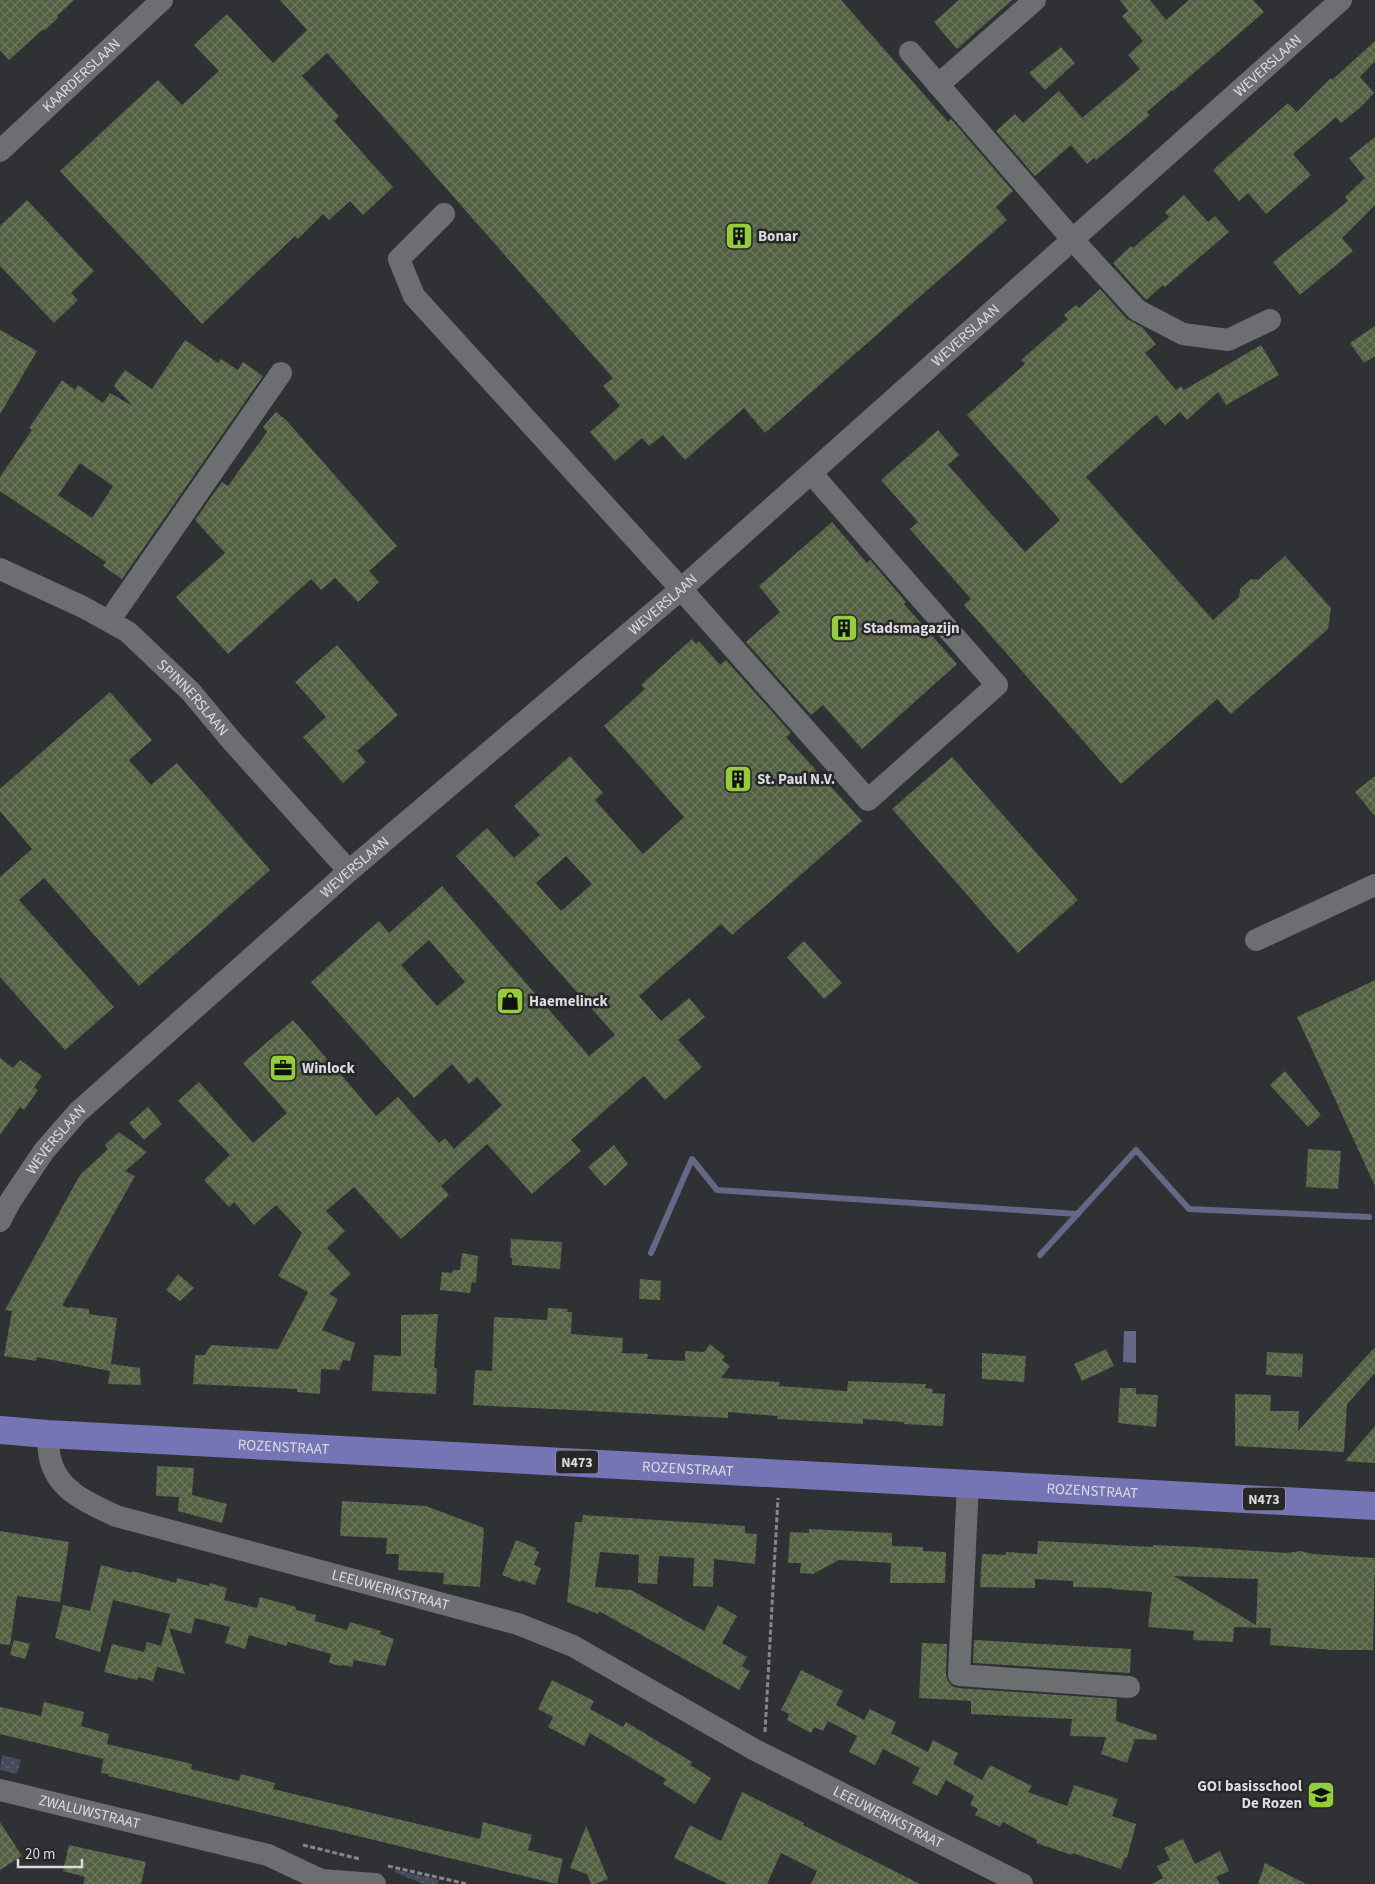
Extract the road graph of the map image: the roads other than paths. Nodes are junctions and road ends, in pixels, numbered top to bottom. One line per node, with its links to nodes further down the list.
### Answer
1 (162, 0): 6 (street, KAARDERSLAAN)
2 (1035, 0): 5 (street)
3 (1341, 0): 8 (street, WEVERSLAAN)
4 (910, 52): 5 (street)
5 (938, 85): 8 (street)
6 (0, 151)
7 (444, 214): 13 (street)
8 (1072, 239): 9 (street); 11 (street, WEVERSLAAN)
9 (1270, 320)
10 (280, 373): 14 (street)
11 (811, 473): 13 (street, WEVERSLAAN); 13 (street)
12 (0, 569): 14 (street, SPINNERSLAAN)
13 (681, 589): 15 (street, WEVERSLAAN)
14 (109, 621): 15 (street, SPINNERSLAAN)
15 (349, 872): 18 (street, WEVERSLAAN)
16 (1375, 885): 17 (street)
17 (1256, 940)
18 (0, 1221)
19 (0, 1430): 20 (main road, ROZENSTRAAT / N473)
20 (47, 1434): 21 (main road, ROZENSTRAAT / N473); 27 (street, LEEUWERIKSTRAAT)
21 (968, 1483): 22 (main road, ROZENSTRAAT / N473); 23 (street)
22 (1375, 1506)
23 (1129, 1686)
24 (0, 1790): 26 (street, ZWALUWSTRAAT)
25 (380, 1874): 26 (street, ZWALUWSTRAAT)
26 (322, 1883)
27 (1022, 1884)

